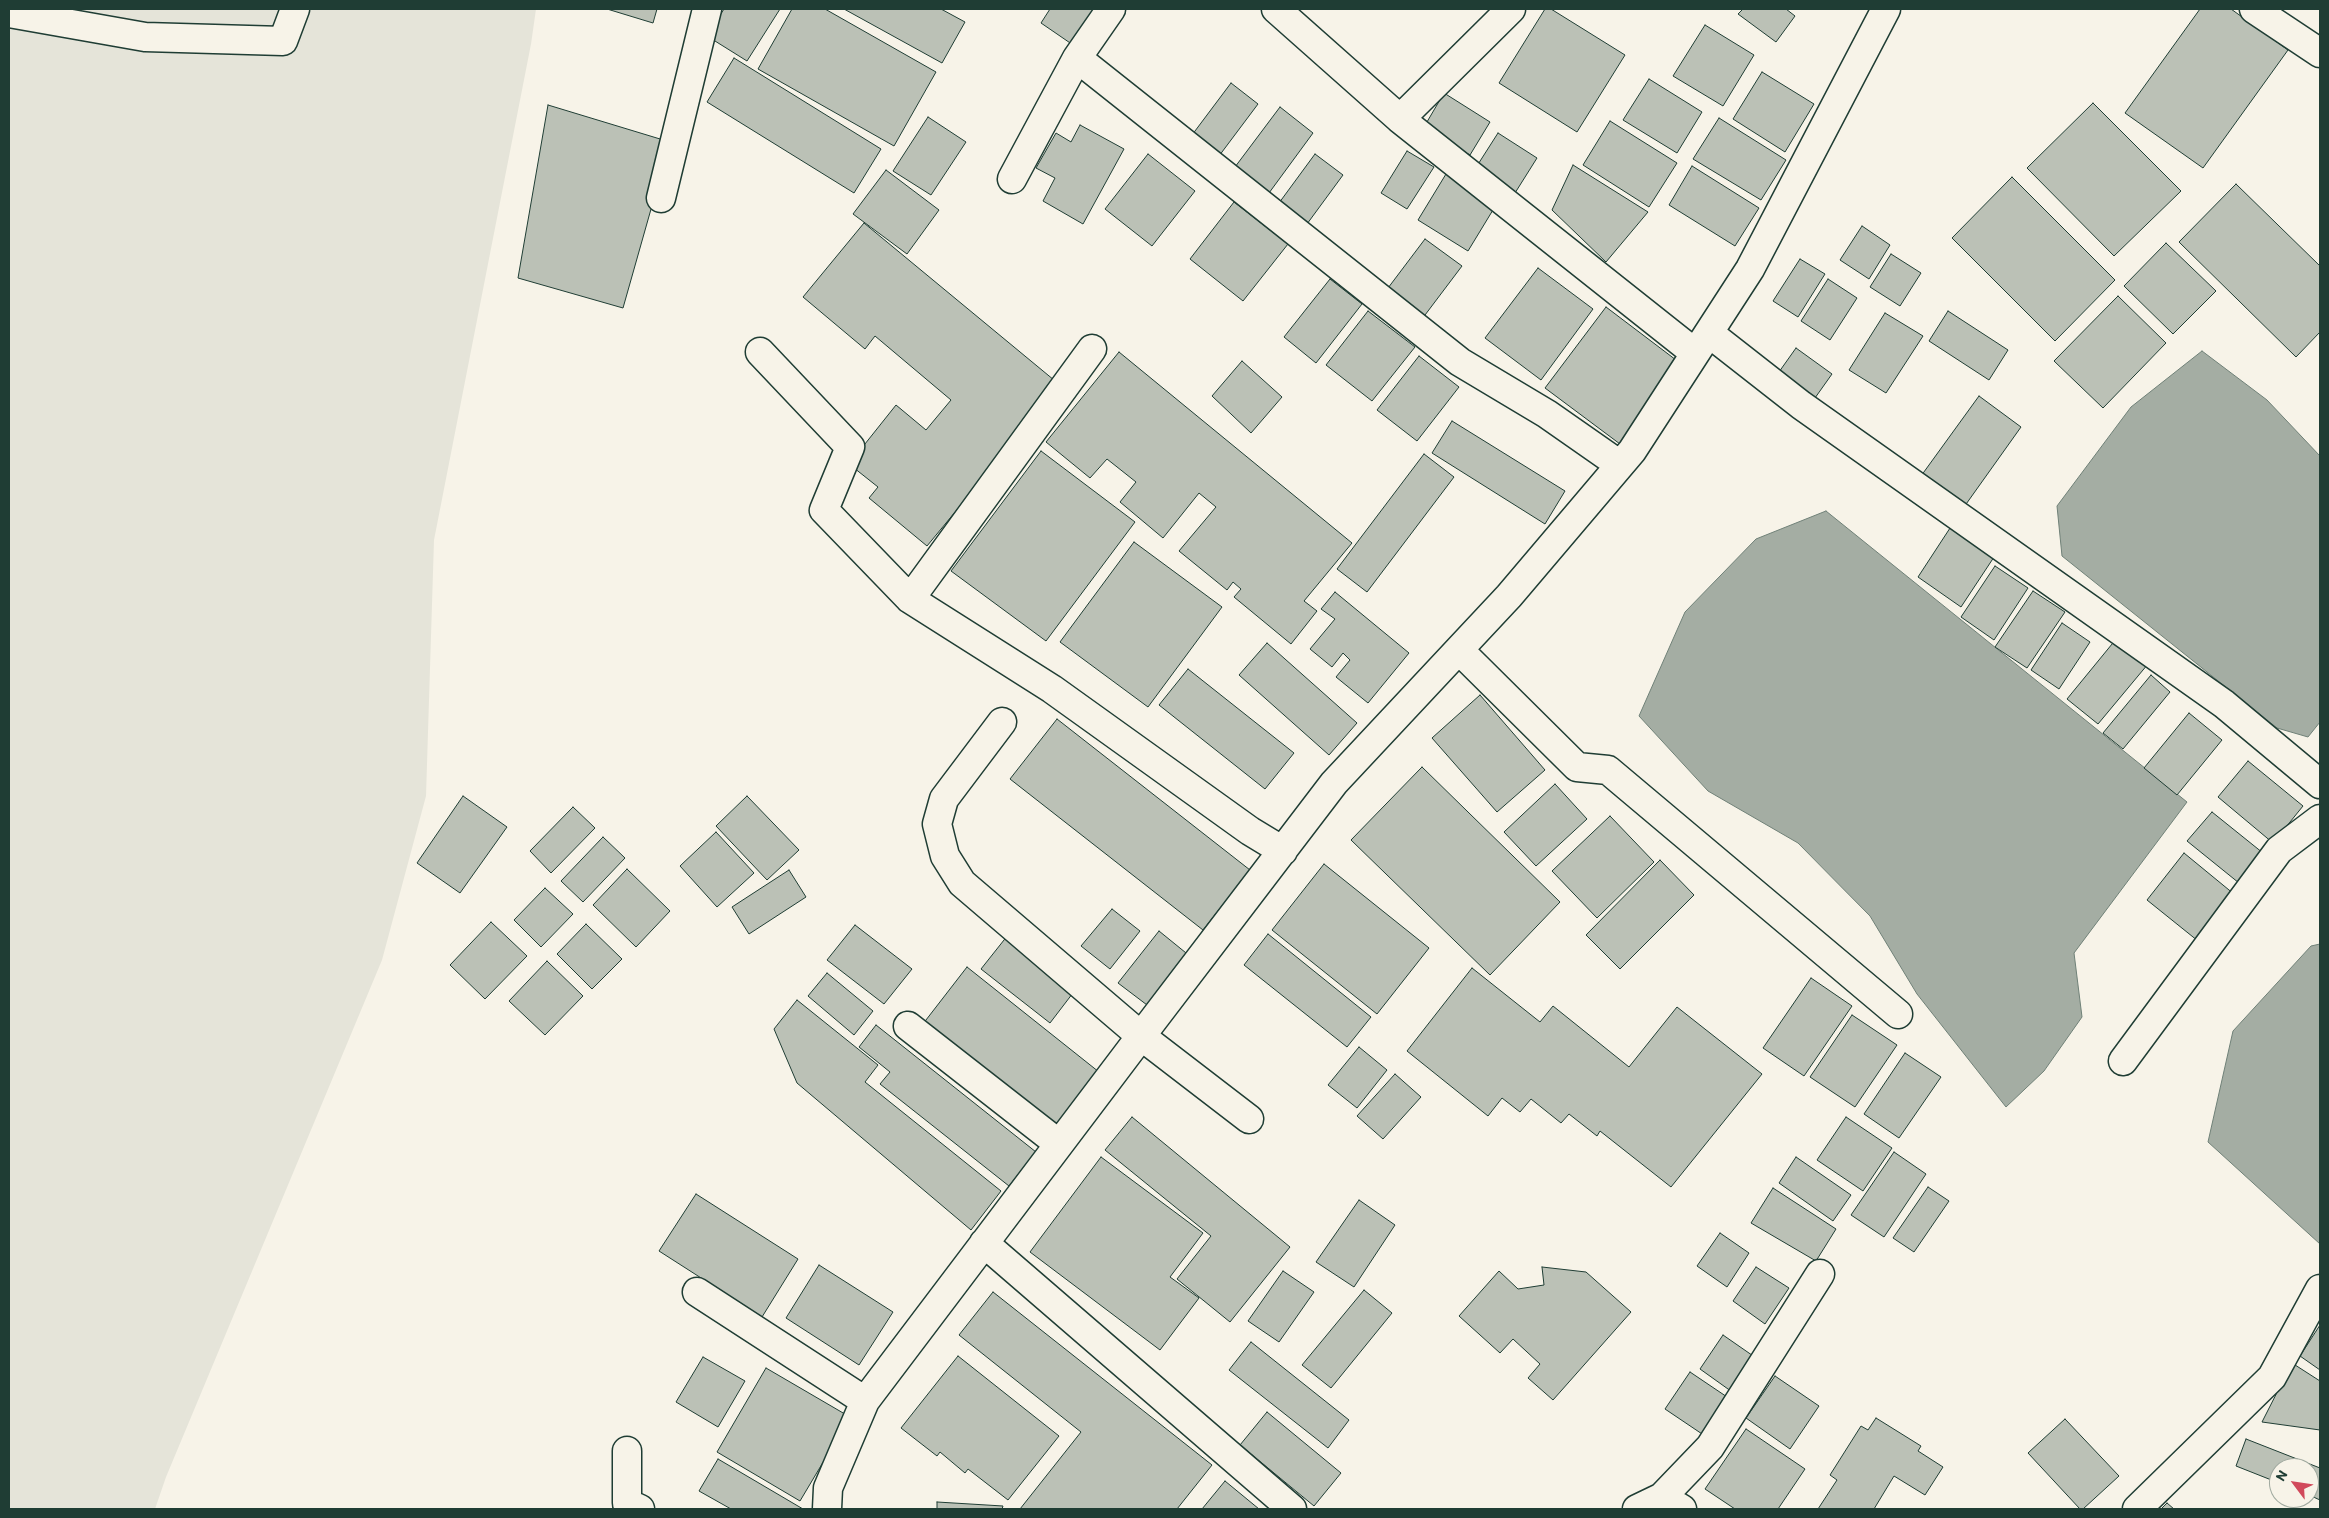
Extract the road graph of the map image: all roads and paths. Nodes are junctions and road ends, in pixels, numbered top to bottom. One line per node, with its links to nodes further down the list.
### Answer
1 (295, 9): 8 (street)
2 (708, 9): 13 (street)
3 (1111, 9): 10 (street)
4 (1276, 9): 11 (street)
5 (1511, 9): 11 (street)
6 (1886, 9): 14 (street)
7 (2254, 9): 9 (street)
8 (9, 13)
9 (2320, 53)
10 (1077, 58): 12 (street); 17 (street)
11 (1400, 119): 14 (street)
12 (1012, 179)
13 (661, 198)
14 (1702, 343): 17 (street); 21 (street)
15 (1092, 349): 18 (street)
16 (760, 352): 18 (street)
17 (1620, 464): 19 (street)
18 (910, 599): 23 (street)
19 (1459, 650): 23 (street); 24 (street)
20 (1002, 722): 26 (street)
21 (2320, 784)
22 (2320, 818): 27 (street)
23 (1283, 851): 26 (street)
24 (1898, 1014)
25 (908, 1026): 29 (street)
26 (1140, 1036): 28 (street); 29 (street)
27 (2123, 1061)
28 (1249, 1119)
29 (1059, 1144): 30 (street)
30 (984, 1243): 34 (street); 39 (street)
31 (1820, 1274): 36 (street)
32 (2320, 1289): 41 (street)
33 (697, 1292): 34 (street)
34 (865, 1401): 38 (street)
35 (627, 1451): 37 (street)
36 (1672, 1503): 40 (street)
37 (640, 1509)
38 (827, 1509)
39 (1292, 1509)
40 (1638, 1509)
41 (2137, 1509)

